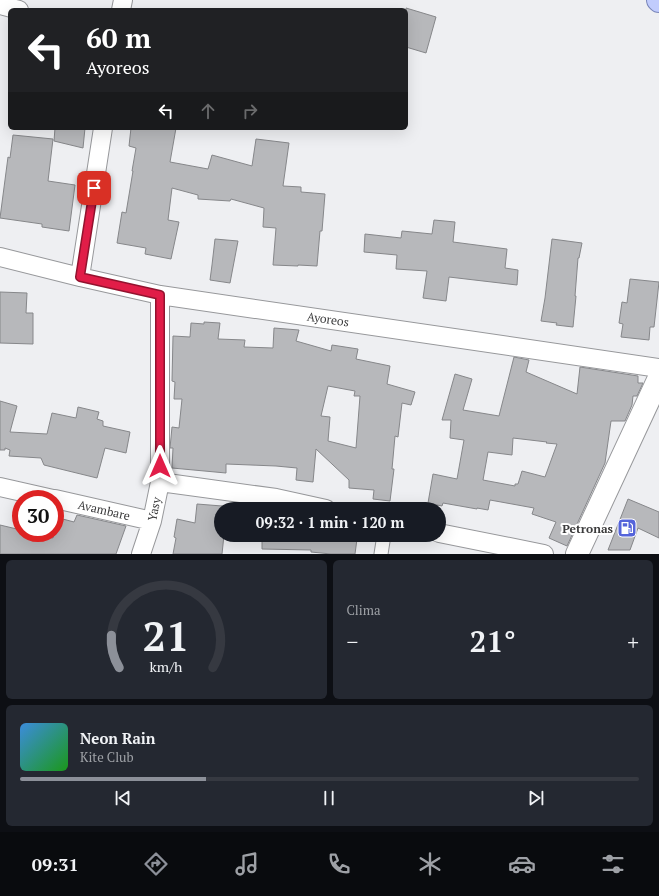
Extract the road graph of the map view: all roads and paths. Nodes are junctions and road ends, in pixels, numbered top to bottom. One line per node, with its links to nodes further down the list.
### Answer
1 (0, 5): 2 (street)
2 (11, 8)
3 (103, 130): 5 (street)
4 (0, 257): 5 (street, Ayoreos)
5 (80, 277): 6 (street, Ayoreos)
6 (160, 295): 7 (street, Ayoreos); 9 (street, Yasy)
7 (659, 368)
8 (659, 378): 20 (main road)
9 (160, 482): 13 (street); 14 (street, Yasy)
10 (0, 487): 11 (street, Avambare)
11 (14, 490)
12 (64, 501): 14 (street, Avambare)
13 (294, 502)
14 (152, 521): 17 (street, Yasy)
15 (446, 533): 19 (street)
16 (383, 542): 18 (street)
17 (141, 554)
18 (381, 554)
19 (544, 554)
20 (577, 554)

